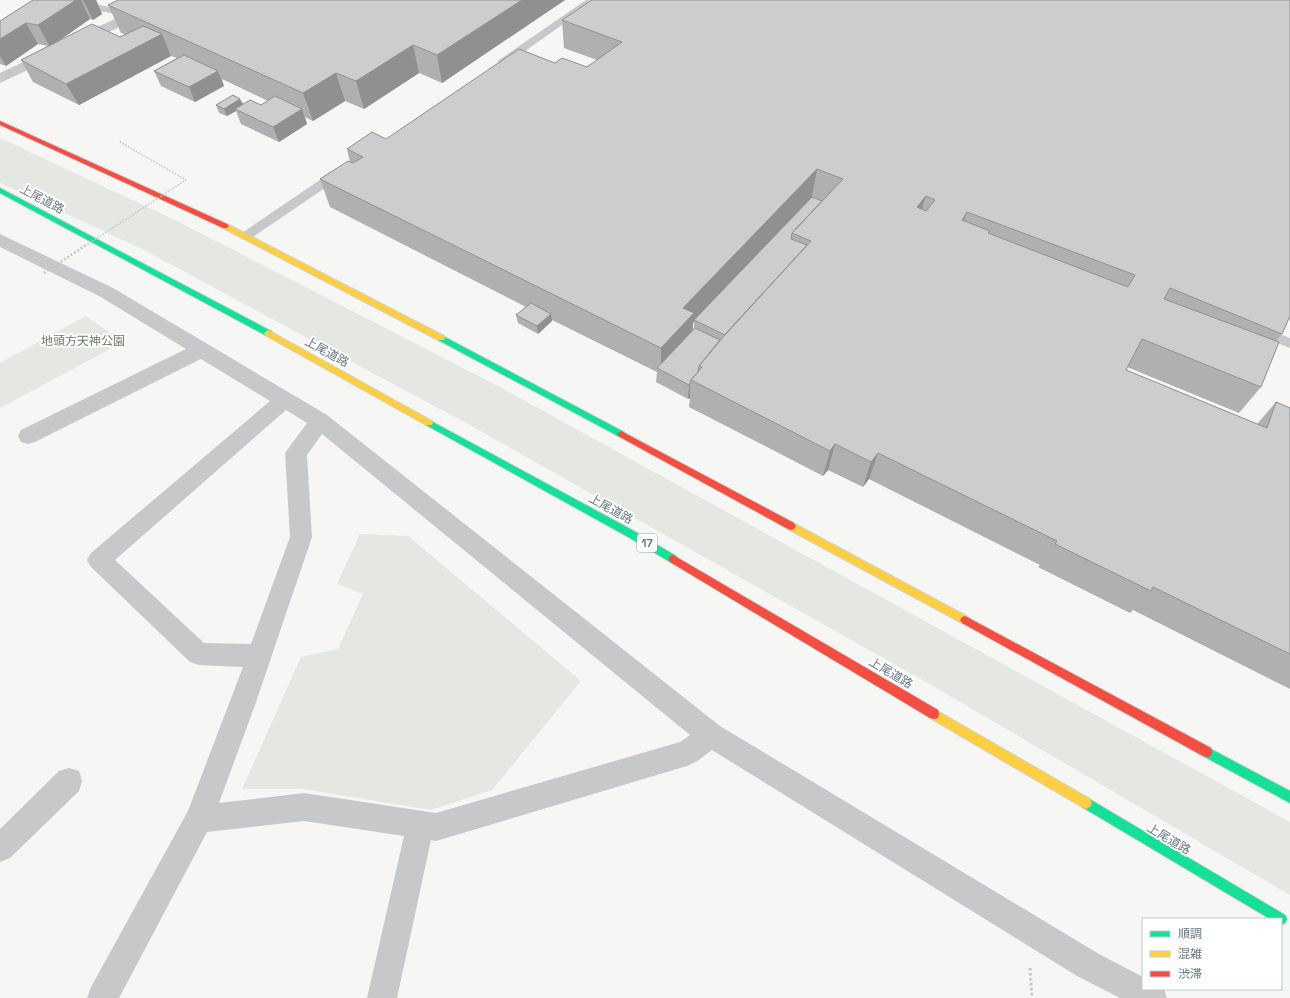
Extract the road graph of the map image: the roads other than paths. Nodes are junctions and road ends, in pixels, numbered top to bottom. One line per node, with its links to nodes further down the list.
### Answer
1 (42, 0): 4 (lane)
2 (166, 0): 4 (street)
3 (592, 0): 5 (lane)
4 (135, 15): 8 (street)
5 (519, 50): 6 (lane); 7 (lane)
6 (534, 56)
7 (494, 68)
8 (0, 79)
9 (0, 123): 12 (highway)
10 (351, 164): 12 (lane)
11 (0, 190): 27 (highway, 上尾道路 / 17)
12 (246, 236): 23 (highway)
13 (0, 240): 16 (street)
14 (1246, 326): 15 (lane)
15 (1290, 343)
16 (202, 350): 17 (street); 19 (street)
17 (285, 399): 18 (street); 20 (street)
18 (320, 421): 20 (street); 21 (street)
19 (28, 436)
20 (259, 656): 24 (street)
21 (711, 735): 25 (street); 30 (street)
22 (69, 781): 26 (street)
23 (1290, 797)
24 (199, 819): 25 (street); 28 (street)
25 (420, 825): 29 (street)
26 (0, 848)
27 (1279, 918)
28 (102, 998)
29 (382, 998)
30 (1152, 998)

